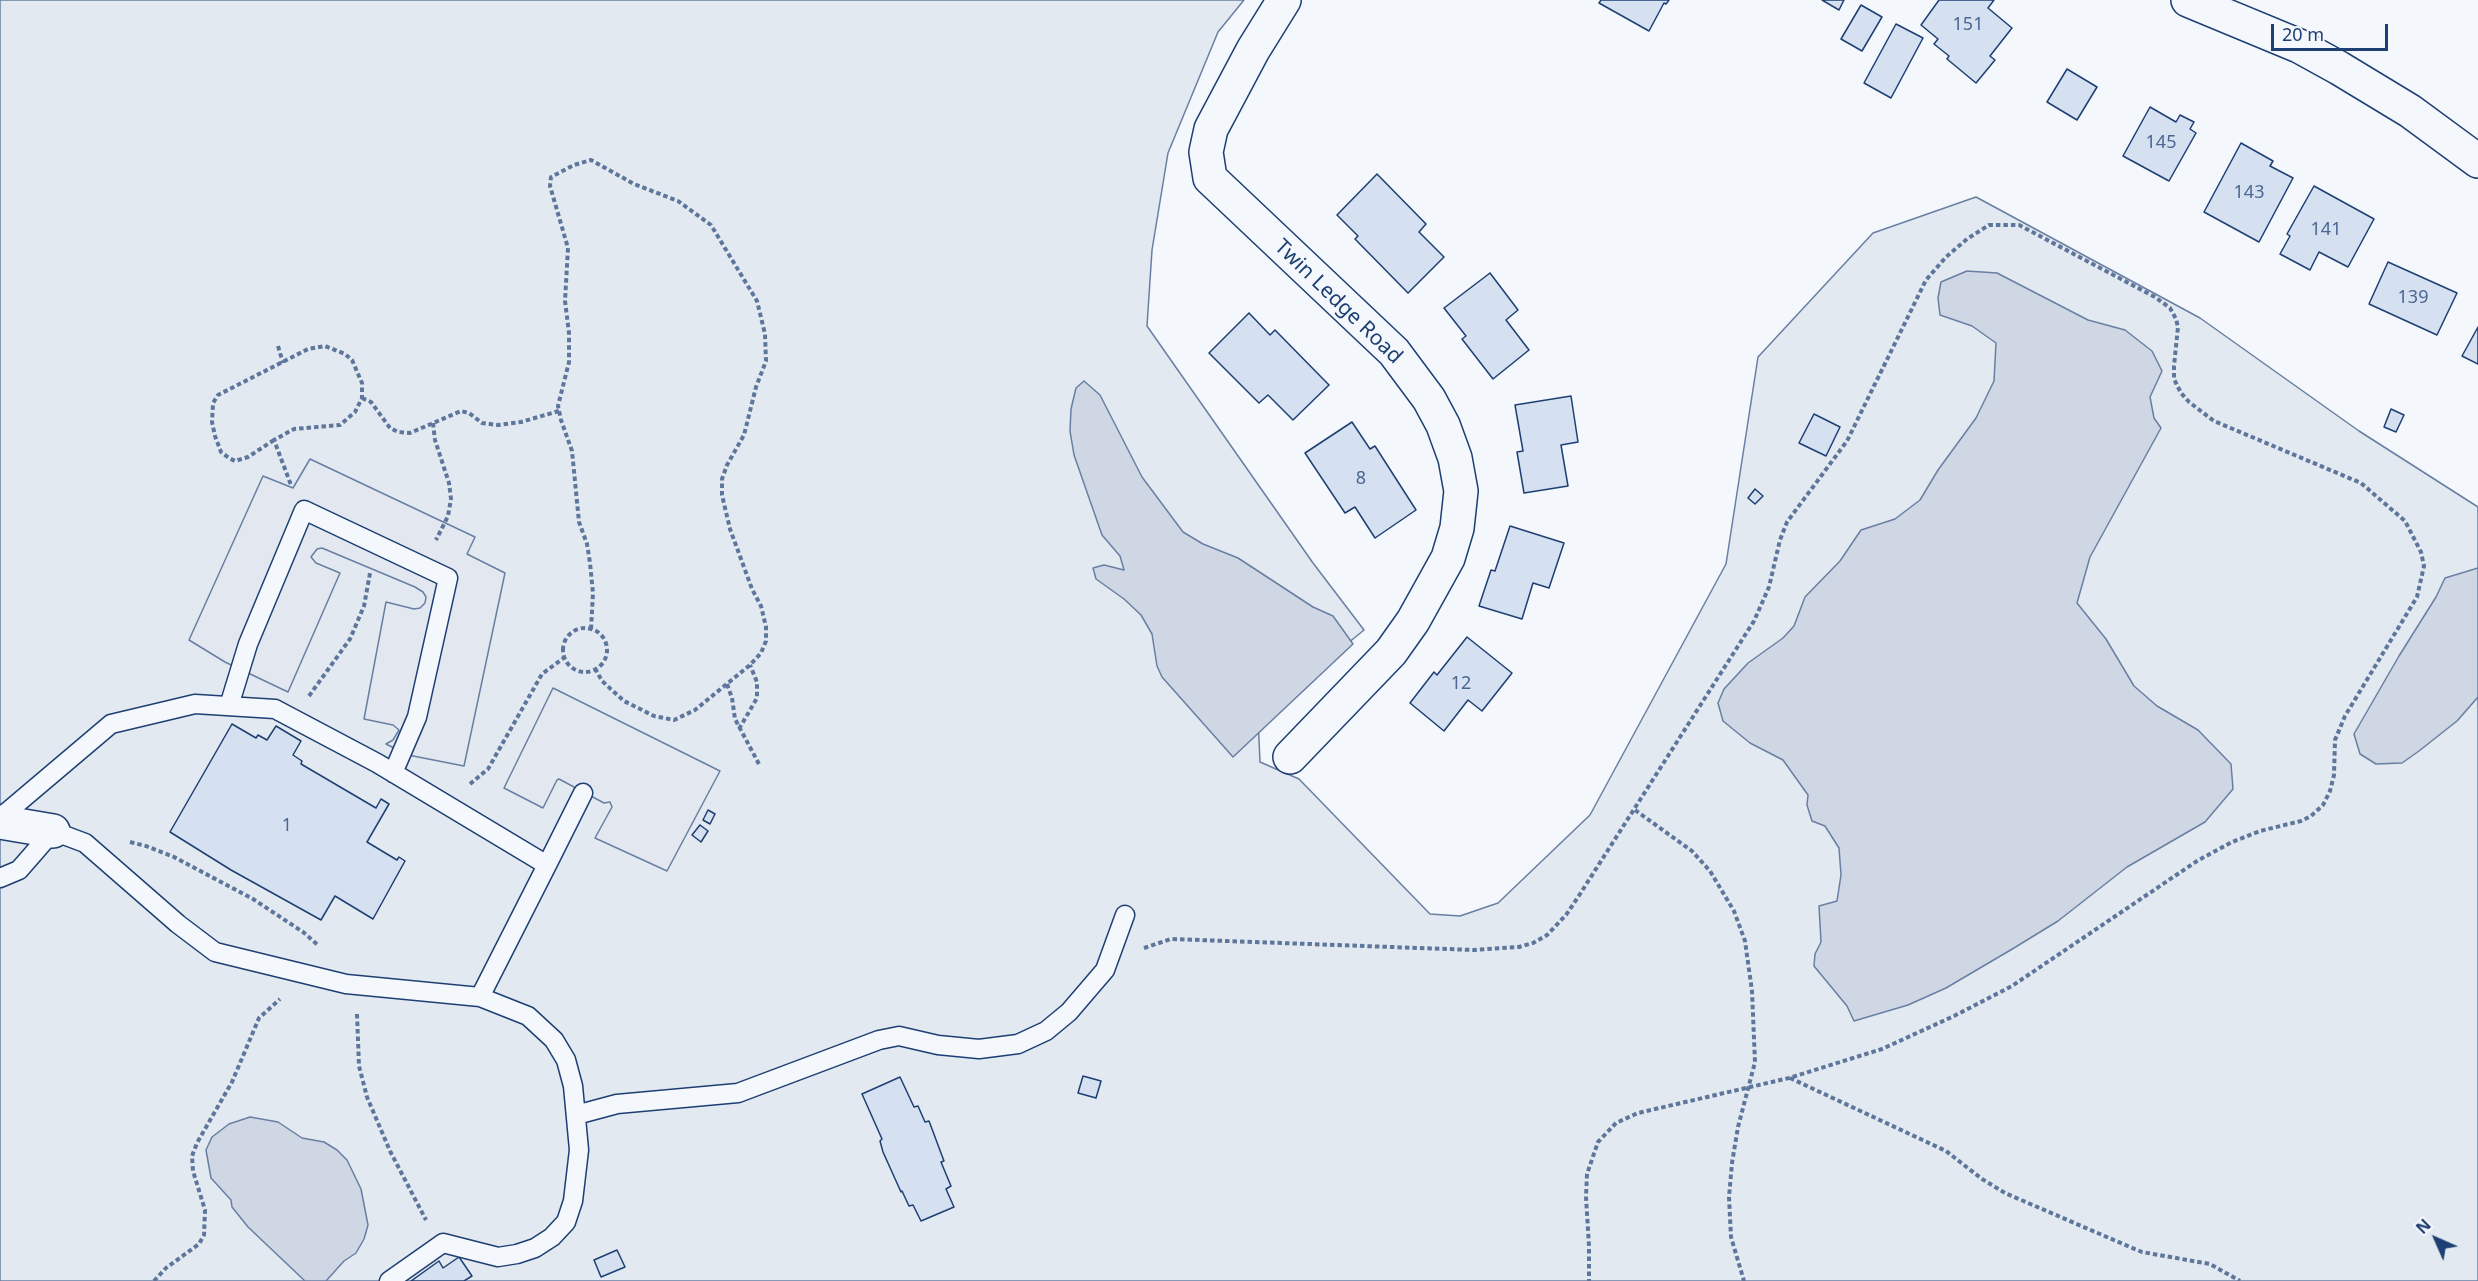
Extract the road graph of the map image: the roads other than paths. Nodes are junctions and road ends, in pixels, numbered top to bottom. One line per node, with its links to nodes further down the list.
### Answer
1 (1284, 0): 5 (street, Twin Ledge Road)
2 (2188, 0): 3 (street)
3 (2478, 161)
4 (230, 706): 6 (lane); 6 (lane); 8 (lane)
5 (1290, 757)
6 (393, 773): 10 (lane)
7 (583, 793): 10 (lane)
8 (0, 820): 9 (street)
9 (52, 831): 11 (lane); 13 (lane)
10 (547, 865): 13 (lane)
11 (0, 879)
12 (1125, 915): 14 (lane)
13 (480, 997): 14 (lane)
14 (576, 1115): 15 (lane)
15 (389, 1281)

